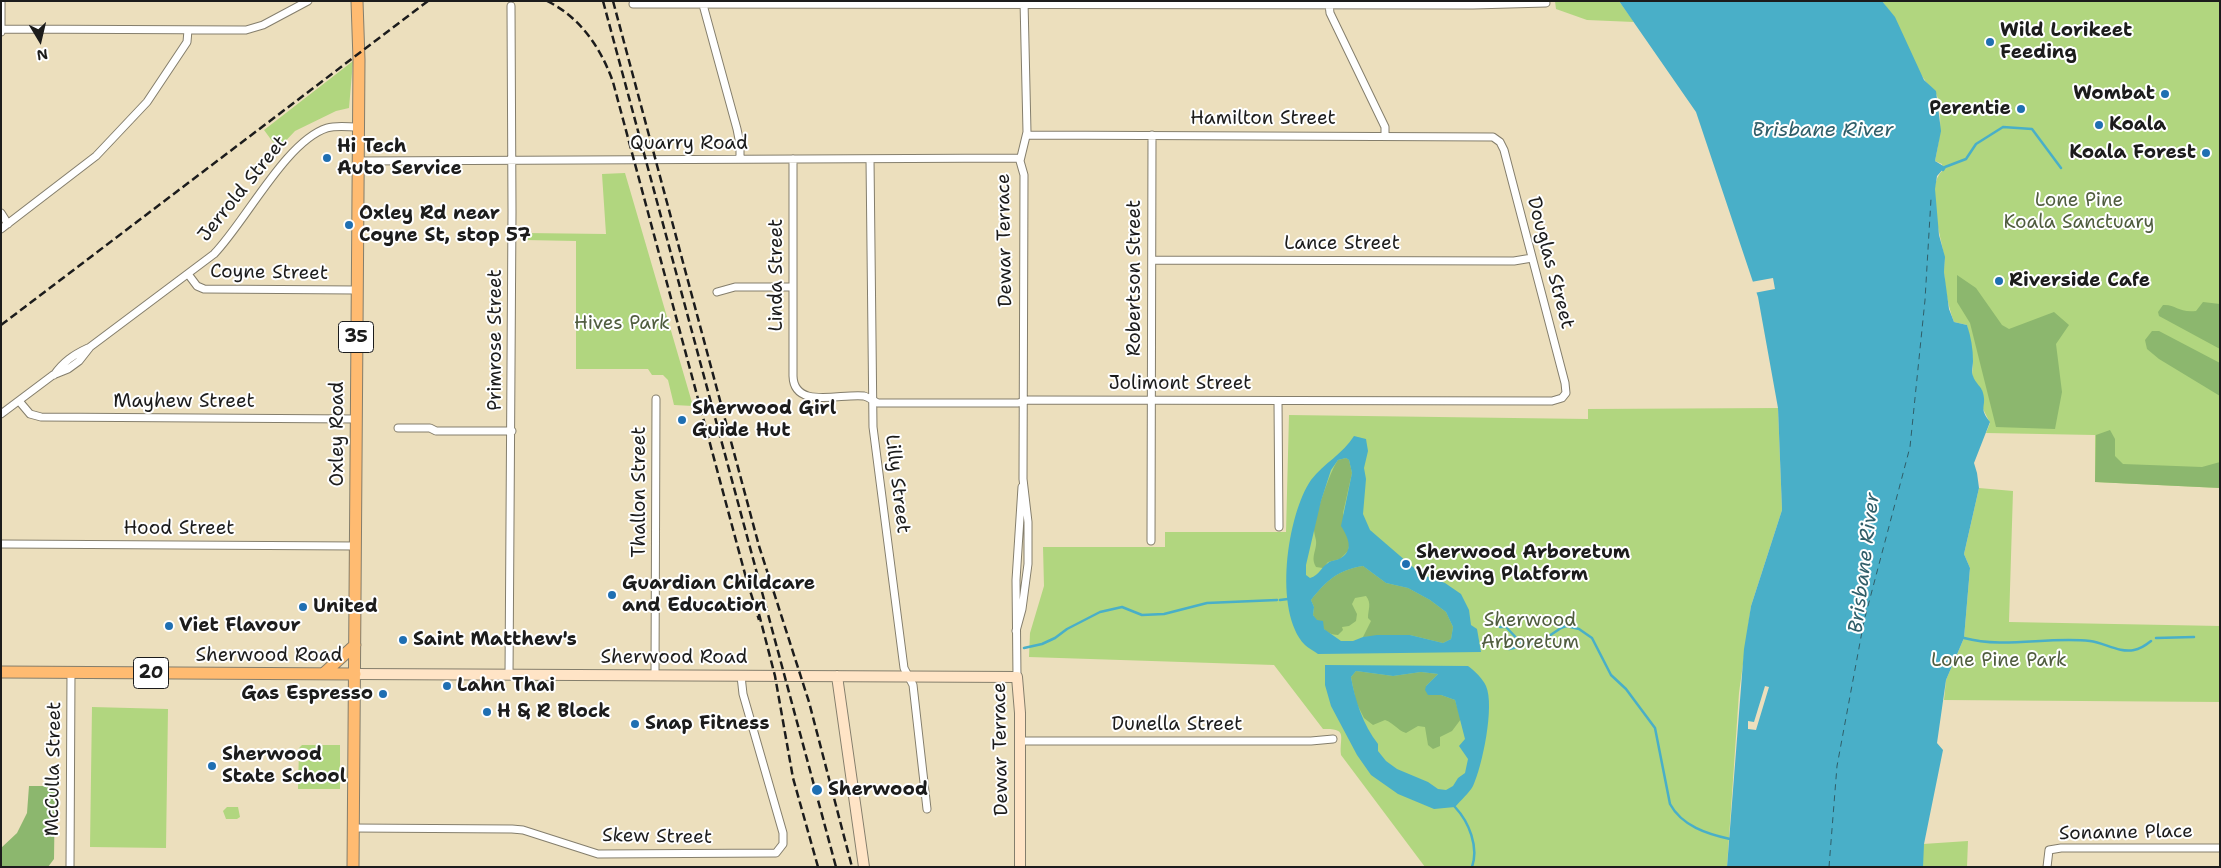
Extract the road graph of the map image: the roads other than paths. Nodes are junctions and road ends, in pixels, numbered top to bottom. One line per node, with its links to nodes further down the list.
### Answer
1 (2, 1): 11 (street)
2 (308, 1): 12 (street)
3 (357, 1): 13 (main road, Oxley Road / 35)
4 (703, 3): 5 (street); 8 (street); 19 (street)
5 (1024, 3): 9 (street); 14 (street, Dewar Terrace)
6 (1472, 3): 7 (street); 9 (street)
7 (1546, 3)
8 (633, 4)
9 (1329, 4): 16 (street)
10 (511, 6): 22 (street, Primrose Street)
11 (1, 30): 12 (street)
12 (188, 30): 25 (street)
13 (358, 128): 23 (main road, Oxley Road / 35); 29 (street, Jerrold Street)
14 (1027, 135): 15 (street, Hamilton Street); 18 (street, Dewar Terrace)
15 (1152, 135): 16 (street, Hamilton Street); 28 (street, Robertson Street)
16 (1385, 136): 17 (street, Hamilton Street)
17 (1498, 140): 27 (street, Douglas Street)
18 (1020, 158): 21 (street, Quarry Road); 40 (street, Dewar Terrace)
19 (740, 159): 20 (street, Quarry Road); 22 (street, Quarry Road)
20 (793, 159): 21 (street, Quarry Road); 30 (street, Linda Street)
21 (870, 159): 36 (street, Lilly Street)
22 (512, 160): 23 (street, Quarry Road); 44 (street, Primrose Street)
23 (358, 161): 31 (main road, Oxley Road / 35)
24 (1, 213): 25 (street)
25 (8, 224): 26 (street)
26 (1, 229)
27 (1532, 258): 28 (street, Lance Street); 34 (street, Douglas Street)
28 (1152, 260): 37 (street, Robertson Street)
29 (188, 274): 31 (street, Coyne Street); 38 (street, Jerrold Street)
30 (793, 287): 32 (street); 33 (street, Linda Street)
31 (356, 290): 42 (main road, Oxley Road / 35)
32 (717, 292)
33 (797, 391): 36 (street, Jolimont Street)
34 (1564, 396): 39 (street, Jolimont Street)
35 (656, 399): 57 (street, Thallon Street)
36 (871, 400): 40 (street, Jolimont Street); 60 (street, Lilly Street)
37 (1151, 400): 39 (street, Jolimont Street); 40 (street, Jolimont Street); 47 (street, Robertson Street)
38 (19, 401): 41 (street, Jerrold Street); 42 (street, Mayhew Street)
39 (1278, 401): 46 (street)
40 (1023, 402): 45 (street, Dewar Terrace)
41 (1, 414)
42 (356, 418): 49 (main road, Oxley Road / 35)
43 (398, 428): 44 (street)
44 (512, 431): 56 (street, Primrose Street)
45 (1023, 479): 50 (street, Dewar Terrace); 50 (street, Dewar Terrace)
46 (1280, 527)
47 (1151, 541)
48 (1, 544): 49 (street, Hood Street)
49 (356, 546): 51 (main road, Oxley Road / 35)
50 (1016, 631): 61 (street, Dewar Terrace)
51 (355, 645): 54 (main road); 55 (main road, Oxley Road / 35)
52 (1, 672): 53 (main road, Sherwood Road / 20)
53 (71, 672): 54 (main road, Sherwood Road / 20); 67 (street, McCulla Street)
54 (323, 674): 55 (main road, Sherwood Road / 20)
55 (354, 674): 56 (street, Sherwood Road); 65 (main road, Oxley Road)
56 (509, 675): 57 (street, Sherwood Road)
57 (655, 675): 58 (street, Sherwood Road)
58 (740, 676): 59 (street, Sherwood Road); 65 (street, Skew Street)
59 (837, 676): 60 (street, Sherwood Road); 69 (street)
60 (909, 676): 61 (street, Sherwood Road); 64 (street, Lilly Street)
61 (1017, 676): 63 (street, Dewar Terrace)
62 (1333, 739): 63 (street, Dunella Street)
63 (1020, 741): 70 (street, Dewar Terrace)
64 (927, 809)
65 (353, 828): 68 (main road, Oxley Road)
66 (2220, 848): 71 (street, Sonanne Place)
67 (70, 867)
68 (353, 867)
69 (864, 867)
70 (1020, 867)
71 (2047, 867)

